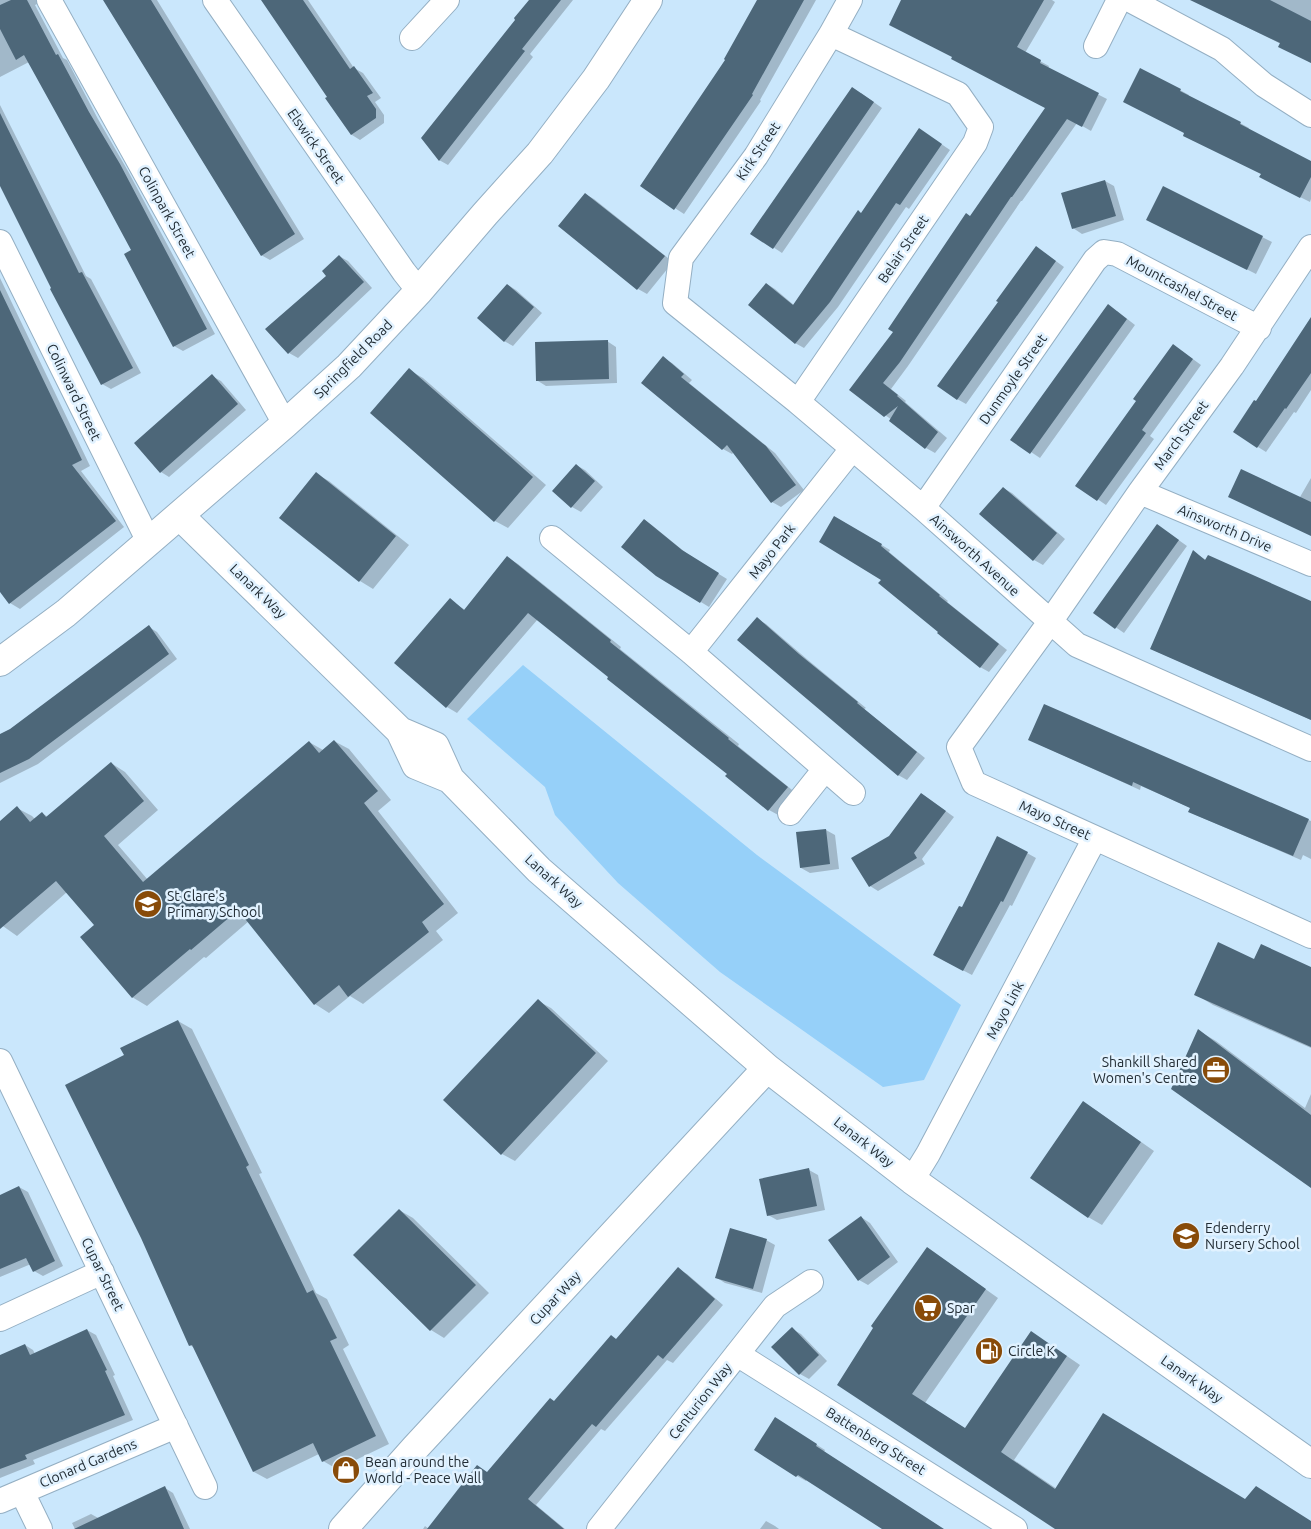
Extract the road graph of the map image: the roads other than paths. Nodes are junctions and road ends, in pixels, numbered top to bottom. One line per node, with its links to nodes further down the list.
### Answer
1 (49, 0): 19 (street, Colinpark Street)
2 (215, 0): 15 (street, Elswick Street)
3 (447, 0): 9 (street)
4 (648, 0): 15 (street, Springfield Road)
5 (850, 0): 8 (street, Kirk Street)
6 (1119, 0): 10 (street)
7 (1130, 0): 11 (street)
8 (832, 34): 16 (street, Kirk Street); 18 (street, Belair Street)
9 (412, 38)
10 (1096, 46)
11 (1311, 115)
12 (0, 242): 25 (street, Colinward Street)
13 (1311, 247): 17 (street, March Street)
14 (1104, 252): 17 (street, Mountcashel Street); 22 (street, Dunmoyle Street)
15 (418, 291): 19 (street, Springfield Road)
16 (675, 303): 18 (street, Ainsworth Avenue)
17 (1259, 328): 21 (street, March Street)
18 (798, 402): 20 (street, Ainsworth Avenue)
19 (285, 424): 23 (street, Springfield Road)
20 (852, 449): 22 (street, Ainsworth Avenue); 28 (street, Mayo Park)
21 (1140, 492): 26 (street, Ainsworth Drive); 27 (street, March Street)
22 (923, 508): 27 (street, Ainsworth Avenue)
23 (180, 516): 25 (street, Springfield Road); 37 (street, Lanark Way)
24 (552, 538): 28 (street)
25 (149, 542): 29 (street, Springfield Road)
26 (1311, 564)
27 (1050, 622): 30 (street, Ainsworth Avenue); 34 (street, Mayo Street)
28 (691, 652): 31 (street)
29 (3, 653)
30 (1311, 749)
31 (825, 769): 32 (street); 33 (street)
32 (853, 793)
33 (790, 813)
34 (1095, 838): 35 (street, Mayo Street); 38 (street, Mayo Link)
35 (1311, 936)
36 (0, 1061): 39 (street, Cupar Street)
37 (767, 1068): 38 (street, Lanark Way); 49 (street, Cupar Way)
38 (912, 1180): 44 (street, Lanark Way)
39 (102, 1272): 41 (street); 43 (street, Cupar Street)
40 (811, 1282): 42 (street, Centurion Way)
41 (0, 1319)
42 (737, 1354): 50 (street, Centurion Way); 51 (street, Battenberg Street)
43 (176, 1426): 45 (street, Cupar Street); 46 (street, Clonard Gardens)
44 (1311, 1464)
45 (205, 1487)
46 (22, 1492): 47 (street, Clonard Gardens); 48 (street)
47 (0, 1501)
48 (40, 1529)
49 (344, 1529)
50 (598, 1529)
51 (1015, 1529)

